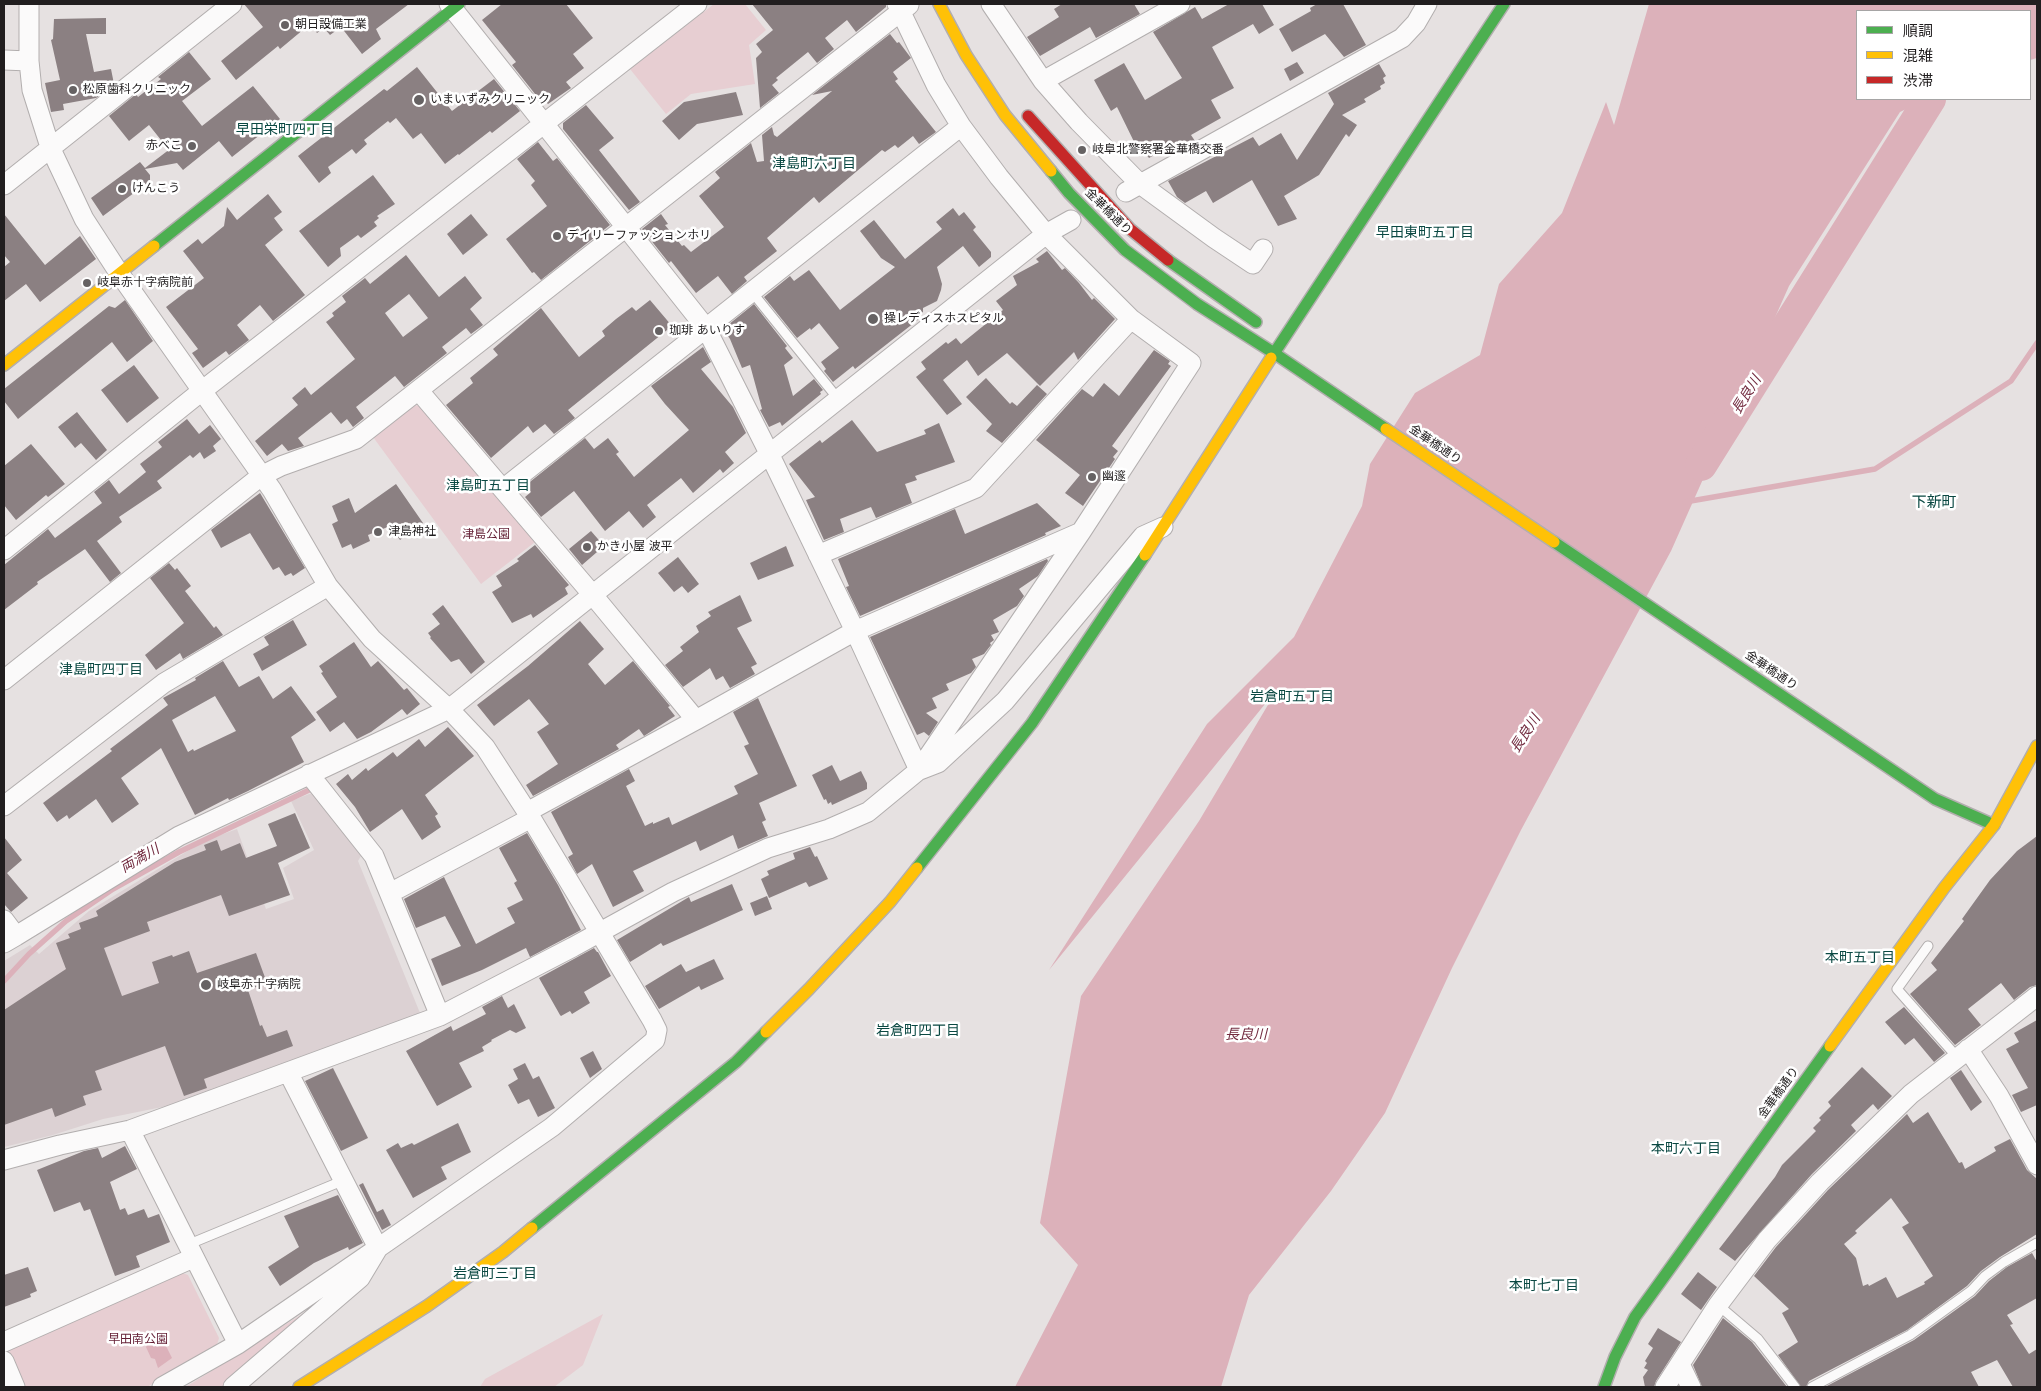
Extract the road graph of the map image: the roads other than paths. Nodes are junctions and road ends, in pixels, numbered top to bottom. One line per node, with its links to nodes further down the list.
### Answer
1 (29, 4): 12 (street)
2 (232, 4): 17 (street)
3 (697, 4): 15 (street)
4 (939, 4): 29 (street, 金華橋通り)
5 (991, 4): 13 (street)
6 (1180, 4): 13 (street)
7 (1427, 4): 19 (street)
8 (1504, 4): 28 (street)
9 (454, 5): 15 (street); 24 (street)
10 (902, 6): 16 (street); 21 (street)
11 (4, 60): 12 (street)
12 (28, 61): 17 (street)
13 (1043, 81): 19 (street)
14 (1018, 106): 28 (street, 金華橋通り)
15 (543, 124): 21 (street); 31 (street)
16 (961, 126): 22 (street); 25 (street)
17 (50, 147): 18 (street); 24 (street)
18 (4, 185)
19 (1133, 188): 23 (street)
20 (1071, 220): 22 (street)
21 (626, 227): 27 (street); 32 (street)
22 (1046, 234): 26 (street); 33 (street)
23 (1263, 249)
24 (119, 273): 30 (street); 31 (street)
25 (752, 292): 27 (street); 33 (lane)
26 (1131, 318): 38 (street); 40 (street)
27 (706, 328): 34 (street); 36 (street)
28 (1280, 338): 29 (street)
29 (1274, 353): 37 (street); 53 (street, 金華橋通り)
30 (4, 365)
31 (203, 390): 35 (street); 39 (street)
32 (419, 391): 35 (street); 36 (street)
33 (839, 400): 34 (street)
34 (769, 454): 40 (street); 42 (street)
35 (261, 476): 41 (street); 44 (street)
36 (502, 489): 42 (street)
37 (1165, 526): 48 (street); 79 (street)
38 (1081, 532): 43 (street); 48 (street)
39 (4, 550)
40 (818, 555): 43 (street)
41 (328, 586): 45 (street); 51 (street)
42 (592, 594): 45 (street); 46 (street)
43 (855, 631): 46 (street); 48 (street)
44 (4, 680)
45 (449, 709): 49 (street); 52 (street)
46 (696, 720): 52 (street)
47 (2037, 746): 53 (street)
48 (919, 770): 56 (street)
49 (309, 774): 54 (street); 57 (street)
50 (1950, 792): 53 (street)
51 (4, 806)
52 (529, 815): 54 (street); 56 (street)
53 (1994, 825): 75 (street, 金華橋通り)
54 (390, 893): 60 (street)
55 (4, 920): 57 (street)
56 (599, 932): 60 (street); 68 (street)
57 (10, 940)
58 (1928, 946): 61 (lane)
59 (2037, 996): 61 (street)
60 (440, 1016): 62 (street)
61 (1963, 1054): 65 (street); 70 (street)
62 (288, 1072): 63 (street); 66 (street)
63 (130, 1130): 64 (street); 69 (street)
64 (4, 1160)
65 (2037, 1164)
66 (342, 1181): 68 (street); 69 (lane)
67 (2037, 1243): 83 (lane)
68 (378, 1248): 72 (street); 78 (street)
69 (190, 1252): 71 (street); 72 (street)
70 (1718, 1305): 74 (street); 82 (lane)
71 (4, 1342)
72 (238, 1344): 77 (street)
73 (4, 1361): 76 (street)
74 (1680, 1364): 80 (street); 81 (street)
75 (1602, 1386)
76 (15, 1387)
77 (162, 1387)
78 (233, 1387)
79 (299, 1387)
80 (1665, 1387)
81 (1691, 1387)
82 (1795, 1387)
83 (1812, 1387)

